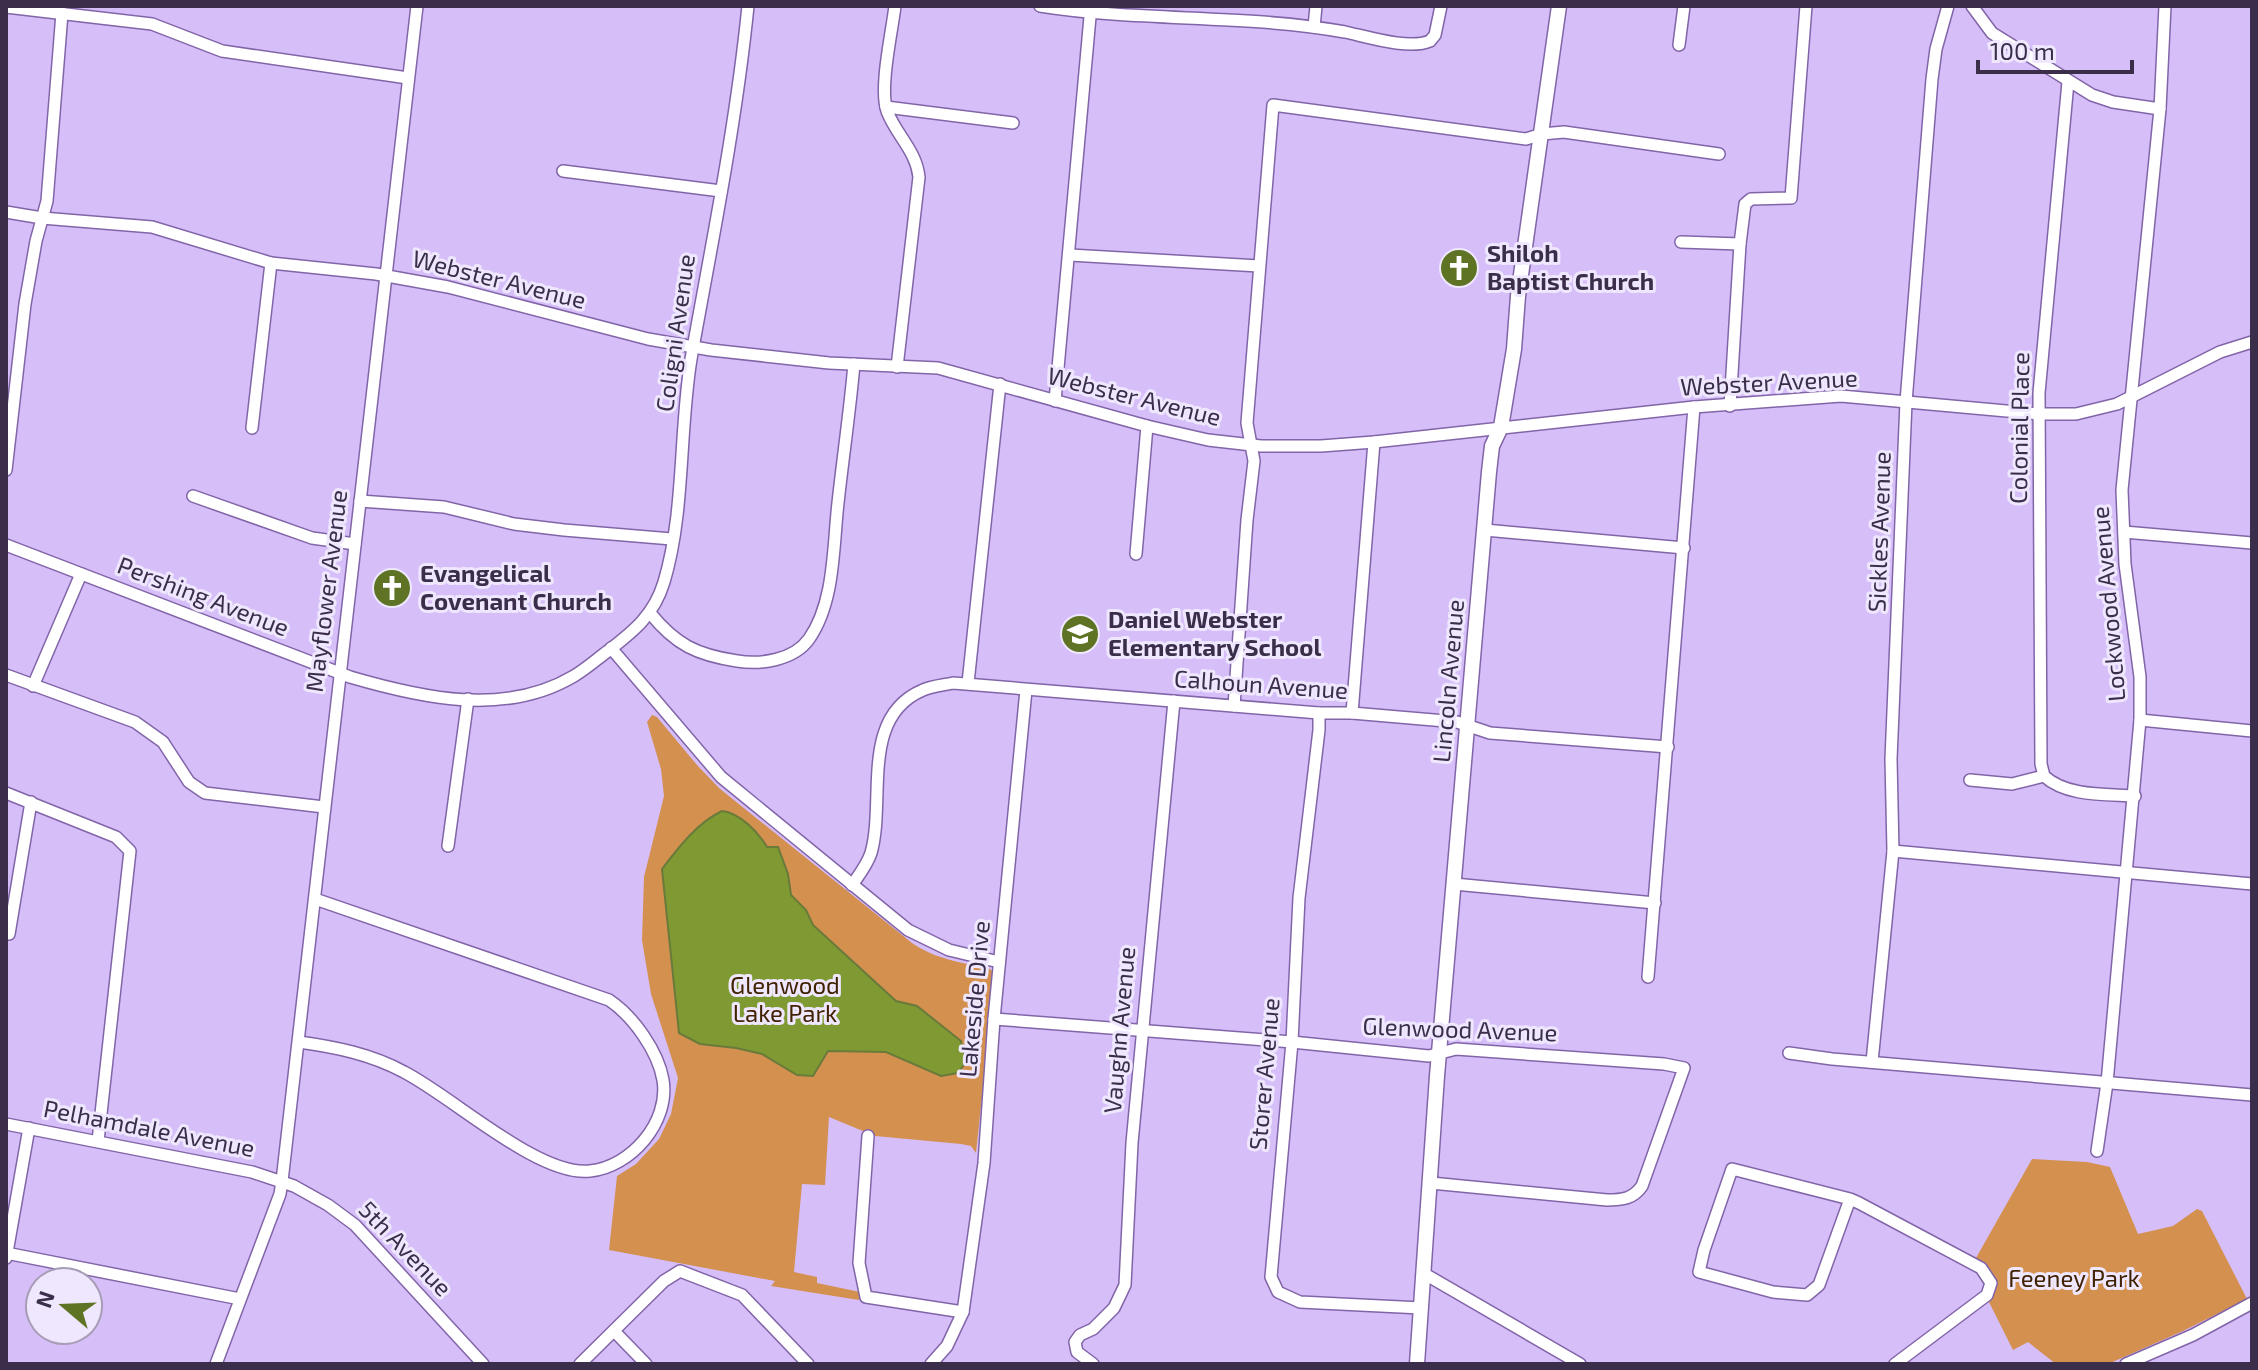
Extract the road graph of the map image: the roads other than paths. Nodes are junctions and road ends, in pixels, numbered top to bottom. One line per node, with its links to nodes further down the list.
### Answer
1 (417, 6): 18 (street, Mayflower Avenue)
2 (748, 6): 26 (street, Coligni Avenue)
3 (895, 6): 20 (street)
4 (1040, 6): 14 (street)
5 (1316, 6): 16 (street)
6 (1441, 6): 16 (street)
7 (1559, 6): 23 (main road, Lincoln Avenue)
8 (1684, 6): 17 (street)
9 (1806, 6): 30 (street)
10 (1948, 6): 42 (street, Sickles Avenue)
11 (1972, 6): 19 (street)
12 (2165, 6): 21 (street, Lockwood Avenue)
13 (6, 7): 15 (street)
14 (1090, 10): 16 (street); 31 (street)
15 (62, 13): 18 (street); 28 (street)
16 (1314, 27)
17 (1679, 45)
18 (408, 78): 34 (street, Mayflower Avenue)
19 (2068, 82): 21 (street); 45 (street, Colonial Place)
20 (886, 107): 22 (street); 38 (street)
21 (2160, 109): 40 (street, Lockwood Avenue)
22 (1013, 123)
23 (1542, 134): 24 (street); 33 (street); 47 (main road, Lincoln Avenue)
24 (1719, 154)
25 (563, 171): 26 (street)
26 (721, 191): 36 (street, Coligni Avenue)
27 (6, 212): 28 (street, Webster Avenue)
28 (42, 218): 32 (street, Webster Avenue); 51 (street)
29 (1681, 242): 30 (street)
30 (1740, 244): 43 (street)
31 (1070, 255): 33 (street); 41 (street)
32 (271, 263): 34 (street, Webster Avenue); 48 (street)
33 (1259, 266): 50 (street)
34 (386, 275): 36 (street, Webster Avenue); 53 (street, Mayflower Avenue)
35 (2252, 342): 40 (street, Webster Avenue)
36 (694, 347): 37 (street, Webster Avenue); 56 (street, Coligni Avenue)
37 (854, 364): 38 (street, Webster Avenue); 63 (street)
38 (897, 367): 39 (street, Webster Avenue)
39 (1000, 384): 41 (street, Webster Avenue); 67 (street)
40 (2131, 398): 45 (street, Webster Avenue); 55 (street, Lockwood Avenue)
41 (1055, 401): 46 (street, Webster Avenue)
42 (1906, 402): 43 (street, Webster Avenue); 45 (street, Webster Avenue); 86 (street, Sickles Avenue)
43 (1730, 406): 44 (street, Webster Avenue)
44 (1694, 407): 47 (street, Webster Avenue); 60 (street)
45 (2039, 414): 79 (street, Colonial Place)
46 (1147, 426): 50 (street, Webster Avenue); 61 (street)
47 (1501, 427): 49 (street, Webster Avenue); 54 (main road, Lincoln Avenue)
48 (252, 428)
49 (1374, 442): 50 (street, Webster Avenue); 74 (street)
50 (1249, 445): 72 (street)
51 (6, 470)
52 (193, 496): 58 (street)
53 (360, 501): 56 (street); 58 (street, Mayflower Avenue)
54 (1485, 530): 60 (street); 76 (main road, Lincoln Avenue)
55 (2124, 532): 57 (street); 75 (street, Lockwood Avenue)
56 (672, 539): 63 (street, Coligni Avenue)
57 (2252, 543)
58 (355, 544): 65 (street, Mayflower Avenue)
59 (6, 545): 62 (street, Pershing Avenue)
60 (1684, 548): 78 (street)
61 (1136, 554)
62 (81, 574): 65 (street, Pershing Avenue); 68 (street)
63 (650, 613): 64 (street, Coligni Avenue)
64 (611, 648): 70 (street, Pershing Avenue); 90 (street)
65 (340, 673): 70 (street, Pershing Avenue); 84 (street, Mayflower Avenue)
66 (6, 675): 68 (street)
67 (968, 683): 69 (street, Calhoun Avenue); 90 (street, Calhoun Avenue)
68 (33, 686): 84 (street)
69 (1026, 690): 71 (street, Calhoun Avenue); 94 (street, Lakeside Drive)
70 (468, 699): 85 (street)
71 (1174, 701): 72 (street, Calhoun Avenue); 97 (street, Vaughn Avenue)
72 (1234, 706): 73 (street, Calhoun Avenue)
73 (1319, 713): 74 (street, Calhoun Avenue); 99 (street, Storer Avenue)
74 (1352, 713): 76 (street, Calhoun Avenue)
75 (2140, 720): 77 (street); 82 (street, Lockwood Avenue)
76 (1467, 724): 78 (street, Calhoun Avenue); 88 (main road, Lincoln Avenue)
77 (2252, 731)
78 (1668, 747): 92 (street)
79 (2044, 776): 80 (street); 82 (street)
80 (1970, 780)
81 (6, 793): 83 (street)
82 (2135, 796): 87 (street, Lockwood Avenue)
83 (31, 802): 93 (street); 108 (street)
84 (324, 807): 91 (street, Mayflower Avenue)
85 (448, 846)
86 (1893, 851): 87 (street); 102 (street, Sickles Avenue)
87 (2124, 873): 89 (street); 103 (street, Lockwood Avenue)
88 (1454, 884): 92 (street); 100 (main road, Lincoln Avenue)
89 (2252, 884)
90 (852, 885): 94 (street)
91 (315, 899): 98 (street, Mayflower Avenue); 98 (street)
92 (1655, 903): 95 (street)
93 (9, 934)
94 (999, 962): 96 (street, Lakeside Drive)
95 (1648, 977)
96 (994, 1019): 97 (street, Glenwood Avenue); 118 (street, Lakeside Drive)
97 (1142, 1032): 99 (street, Glenwood Avenue); 126 (street, Vaughn Avenue)
98 (299, 1042): 110 (street, Mayflower Avenue)
99 (1292, 1042): 100 (street, Glenwood Avenue); 117 (street, Storer Avenue)
100 (1440, 1053): 111 (main road, Lincoln Avenue); 111 (street, Glenwood Avenue)
101 (1789, 1053): 102 (street)
102 (1872, 1062): 103 (street)
103 (2107, 1083): 104 (street); 109 (street, Lockwood Avenue)
104 (2252, 1095)
105 (6, 1124): 106 (street, Pelhamdale Avenue)
106 (29, 1128): 108 (street, Pelhamdale Avenue); 113 (street)
107 (868, 1136): 118 (street)
108 (98, 1141): 110 (street, Pelhamdale Avenue)
109 (2097, 1151)
110 (282, 1181): 115 (street, Mayflower Avenue); 122 (street, 5th Avenue)
111 (1431, 1183): 114 (main road, Lincoln Avenue)
112 (1850, 1199): 112 (street); 129 (street)
113 (6, 1255): 115 (street)
114 (1423, 1273): 117 (main road, Lincoln Avenue); 128 (street)
115 (240, 1299): 121 (street, Mayflower Avenue)
116 (2252, 1303): 130 (street)
117 (1421, 1308): 127 (main road, Lincoln Avenue)
118 (963, 1312): 120 (street, Lakeside Drive)
119 (614, 1331): 123 (street); 124 (street); 125 (street)
120 (935, 1363)
121 (216, 1364)
122 (483, 1364)
123 (580, 1364)
124 (646, 1364)
125 (808, 1364)
126 (1093, 1364)
127 (1417, 1364)
128 (1580, 1364)
129 (1895, 1364)
130 (2126, 1364)

